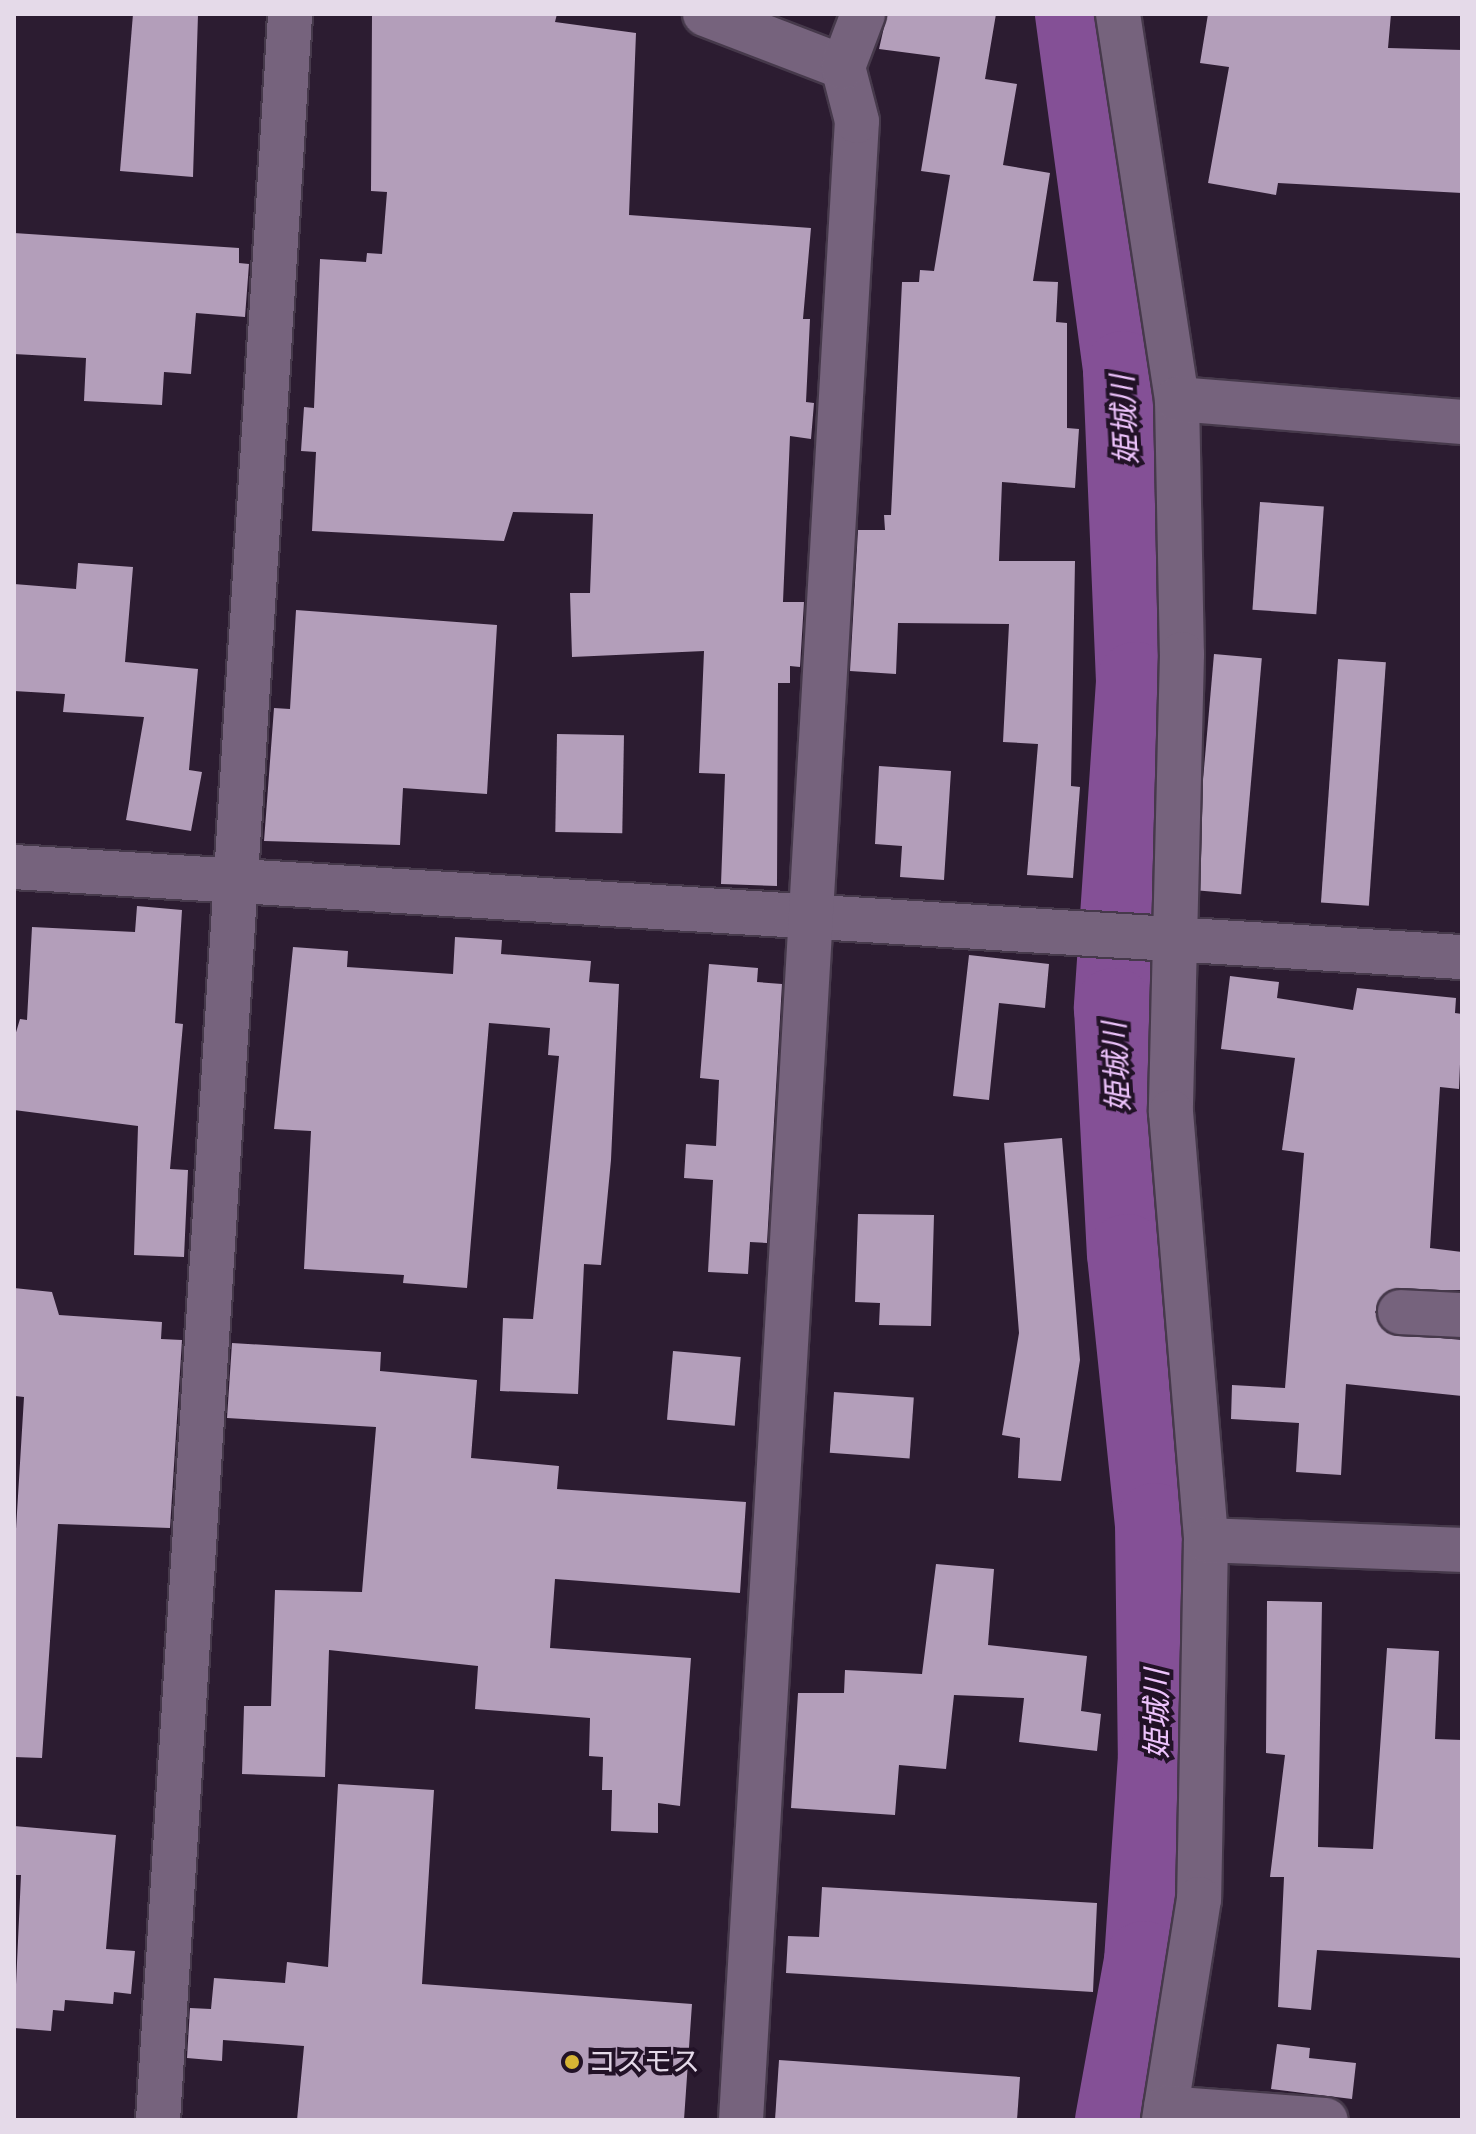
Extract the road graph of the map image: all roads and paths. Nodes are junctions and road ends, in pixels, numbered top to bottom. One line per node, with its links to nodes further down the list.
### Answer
1 (290, 14): 9 (street)
2 (705, 14): 5 (street)
3 (863, 14): 5 (street)
4 (1118, 14): 6 (street)
5 (843, 67): 10 (street)
6 (1177, 399): 7 (street); 11 (street)
7 (1462, 422)
8 (14, 867): 9 (street)
9 (238, 882): 10 (street); 18 (street)
10 (813, 917): 11 (street); 19 (street)
11 (1170, 938): 12 (street); 15 (street)
12 (1462, 957)
13 (1400, 1312): 14 (street)
14 (1462, 1315)
15 (1206, 1540): 16 (street); 17 (street)
16 (1462, 1550)
17 (1165, 2114): 20 (street)
18 (158, 2120)
19 (741, 2120)
20 (1326, 2120)

